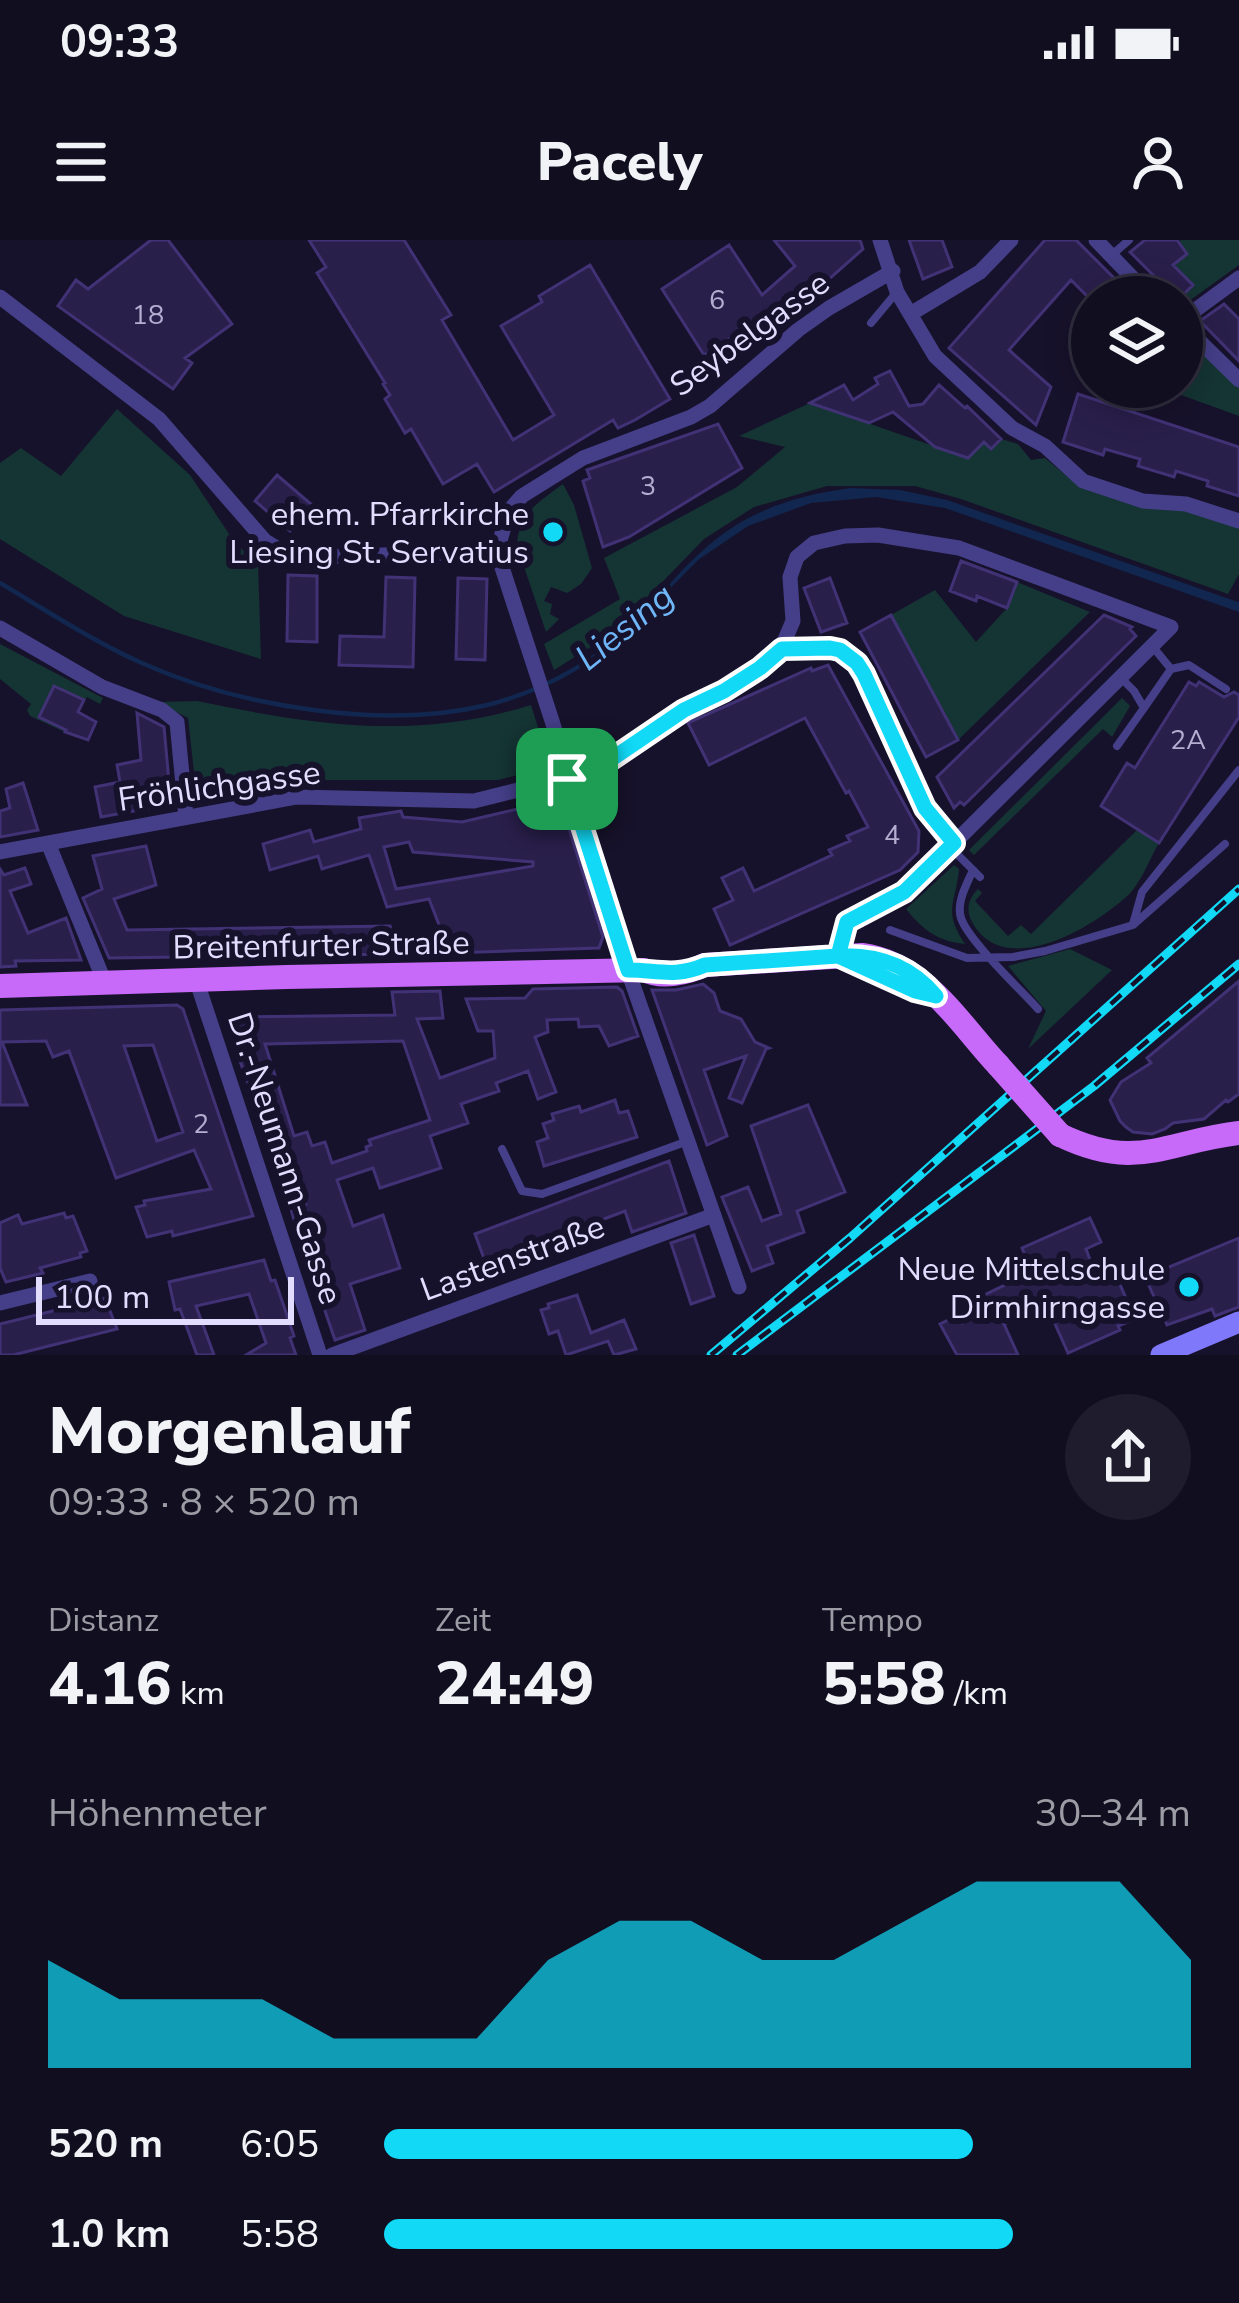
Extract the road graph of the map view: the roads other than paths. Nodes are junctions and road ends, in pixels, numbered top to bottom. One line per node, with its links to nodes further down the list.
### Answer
1 (880, 240): 6 (street)
2 (1011, 240): 12 (street)
3 (1096, 240): 5 (street)
4 (1129, 240): 5 (lane)
5 (1112, 255): 7 (street)
6 (893, 272): 9 (street); 17 (street, Seybelgasse)
7 (1132, 276)
8 (1239, 278): 11 (street)
9 (897, 292): 12 (street); 13 (lane)
10 (0, 297): 17 (street)
11 (1203, 303)
12 (912, 313): 16 (street)
13 (872, 323)
14 (1203, 345): 15 (street)
15 (1239, 380)
16 (1239, 521)
17 (497, 552): 27 (street)
18 (0, 628): 28 (street)
19 (1152, 646): 20 (street); 21 (lane); 22 (street)
20 (782, 649): 27 (street, Fröhlichgasse); 31 (street)
21 (1171, 669): 23 (lane); 24 (lane)
22 (1120, 677): 24 (lane); 31 (street)
23 (1226, 689)
24 (1144, 708): 25 (lane)
25 (1117, 746)
26 (1239, 770): 33 (lane)
27 (567, 779): 28 (street, Fröhlichgasse); 37 (street)
28 (186, 817): 29 (street, Fröhlichgasse)
29 (48, 843): 32 (street, Fröhlichgasse); 39 (street)
30 (1226, 844): 33 (lane)
31 (952, 845): 35 (street); 36 (lane)
32 (0, 852)
33 (1132, 925): 36 (lane)
34 (890, 930): 36 (lane)
35 (838, 956): 37 (main road, Breitenfurter Straße); 42 (main road, Breitenfurter Straße, bridge)
36 (993, 959): 41 (lane)
37 (636, 970): 38 (main road, Breitenfurter Straße); 43 (street)
38 (196, 980): 39 (main road, Breitenfurter Straße); 50 (street, Dr.-Neumann-Gasse)
39 (105, 982): 40 (main road, Breitenfurter Straße)
40 (0, 986)
41 (1038, 1009)
42 (1239, 1133)
43 (689, 1141): 44 (lane); 45 (street)
44 (502, 1149)
45 (714, 1215): 47 (street); 51 (street, Lastenstraße)
46 (90, 1280): 48 (street)
47 (739, 1287)
48 (0, 1303)
49 (1239, 1322): 52 (street)
50 (320, 1355)
51 (332, 1355)
52 (1161, 1355)

